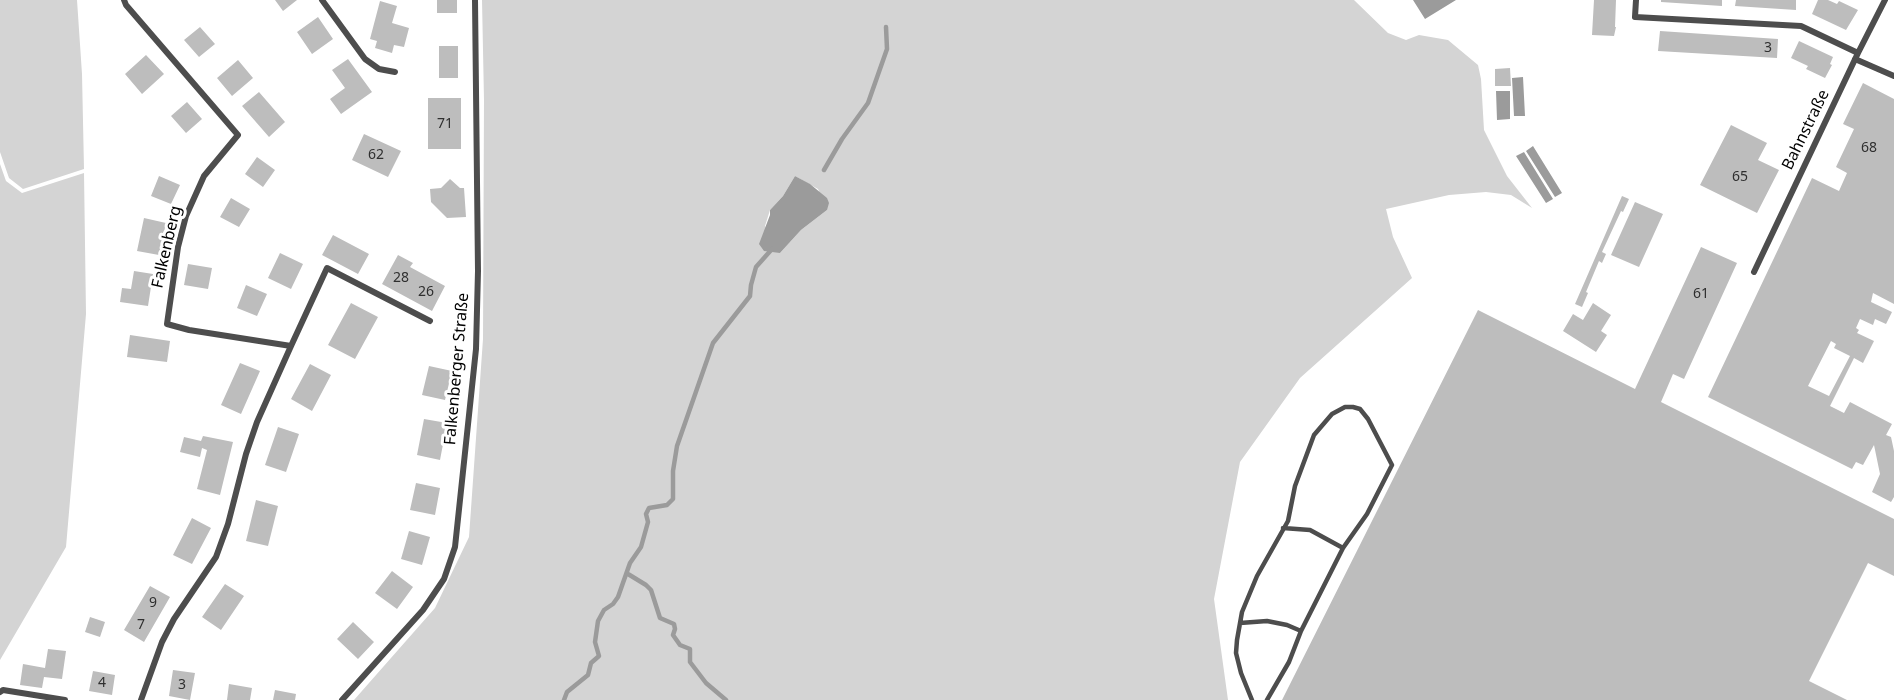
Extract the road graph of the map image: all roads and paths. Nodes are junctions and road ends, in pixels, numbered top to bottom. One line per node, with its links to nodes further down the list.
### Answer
1 (124, 0): 11 (street, Falkenberg)
2 (322, 0): 7 (street)
3 (475, 0): 19 (street, Falkenberger Straße)
4 (1636, 0): 6 (street)
5 (1885, 0): 6 (street, Bahnstraße)
6 (1857, 56): 8 (street); 9 (street, Bahnstraße)
7 (395, 72)
8 (1894, 76)
9 (1754, 272)
10 (430, 321): 11 (street)
11 (291, 346): 18 (street)
12 (1283, 528): 13 (lane); 13 (lane); 14 (lane)
13 (1343, 548): 15 (lane)
14 (1240, 623): 15 (lane); 20 (lane)
15 (1301, 632): 21 (lane)
16 (0, 692): 17 (street)
17 (65, 700)
18 (141, 700)
19 (342, 700)
20 (1252, 700)
21 (1267, 700)

